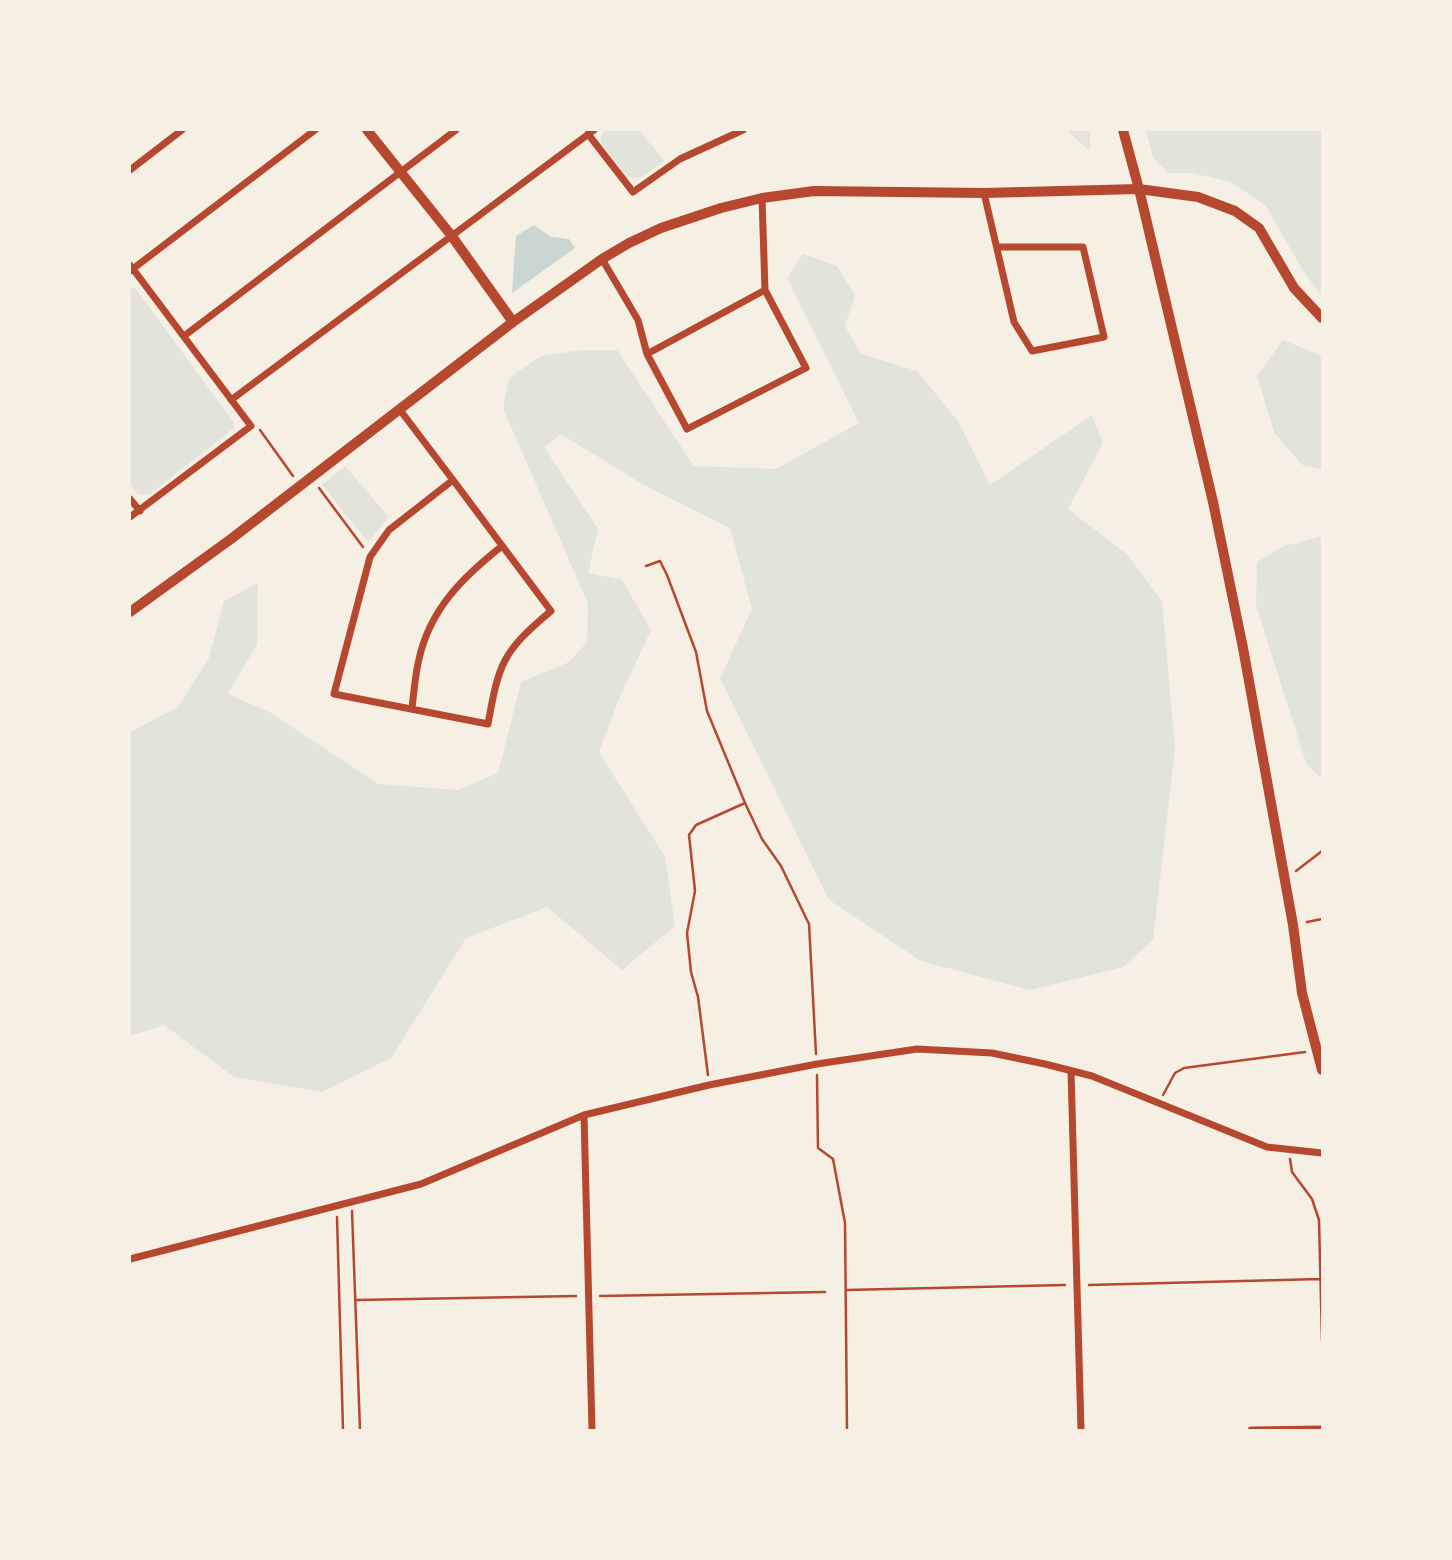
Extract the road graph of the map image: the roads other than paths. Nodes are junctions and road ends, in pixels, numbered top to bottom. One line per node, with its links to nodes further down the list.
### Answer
1 (182, 130): 8 (street)
2 (315, 130): 16 (street)
3 (367, 130): 9 (street)
4 (456, 130): 9 (street)
5 (743, 130): 7 (street)
6 (1123, 130): 10 (main road)
7 (591, 132): 13 (street)
8 (130, 170)
9 (401, 171): 13 (street); 20 (street)
10 (1139, 189): 11 (street); 18 (street); 31 (main road)
11 (984, 193): 12 (street); 14 (street)
12 (762, 198): 15 (street); 17 (street)
13 (450, 236): 19 (street); 22 (street)
14 (997, 247): 14 (street)
15 (602, 259): 19 (street); 21 (street)
16 (131, 269): 20 (street)
17 (765, 290): 21 (street); 21 (street)
18 (1322, 318)
19 (513, 322): 23 (street)
20 (184, 336): 22 (street)
21 (647, 354)
22 (231, 400): 26 (street)
23 (400, 410): 24 (street); 29 (street)
24 (453, 480): 28 (street); 30 (street)
25 (130, 499): 26 (street)
26 (140, 511): 27 (street)
27 (130, 517)
28 (502, 546): 30 (street); 30 (street)
29 (130, 612)
30 (412, 708)
31 (1322, 1070)
32 (1071, 1071): 33 (street); 34 (street); 38 (street)
33 (584, 1115): 35 (street); 37 (street)
34 (1322, 1153)
35 (130, 1259)
36 (1322, 1429): 39 (street)
37 (592, 1430)
38 (1081, 1430)
39 (1251, 1430)

